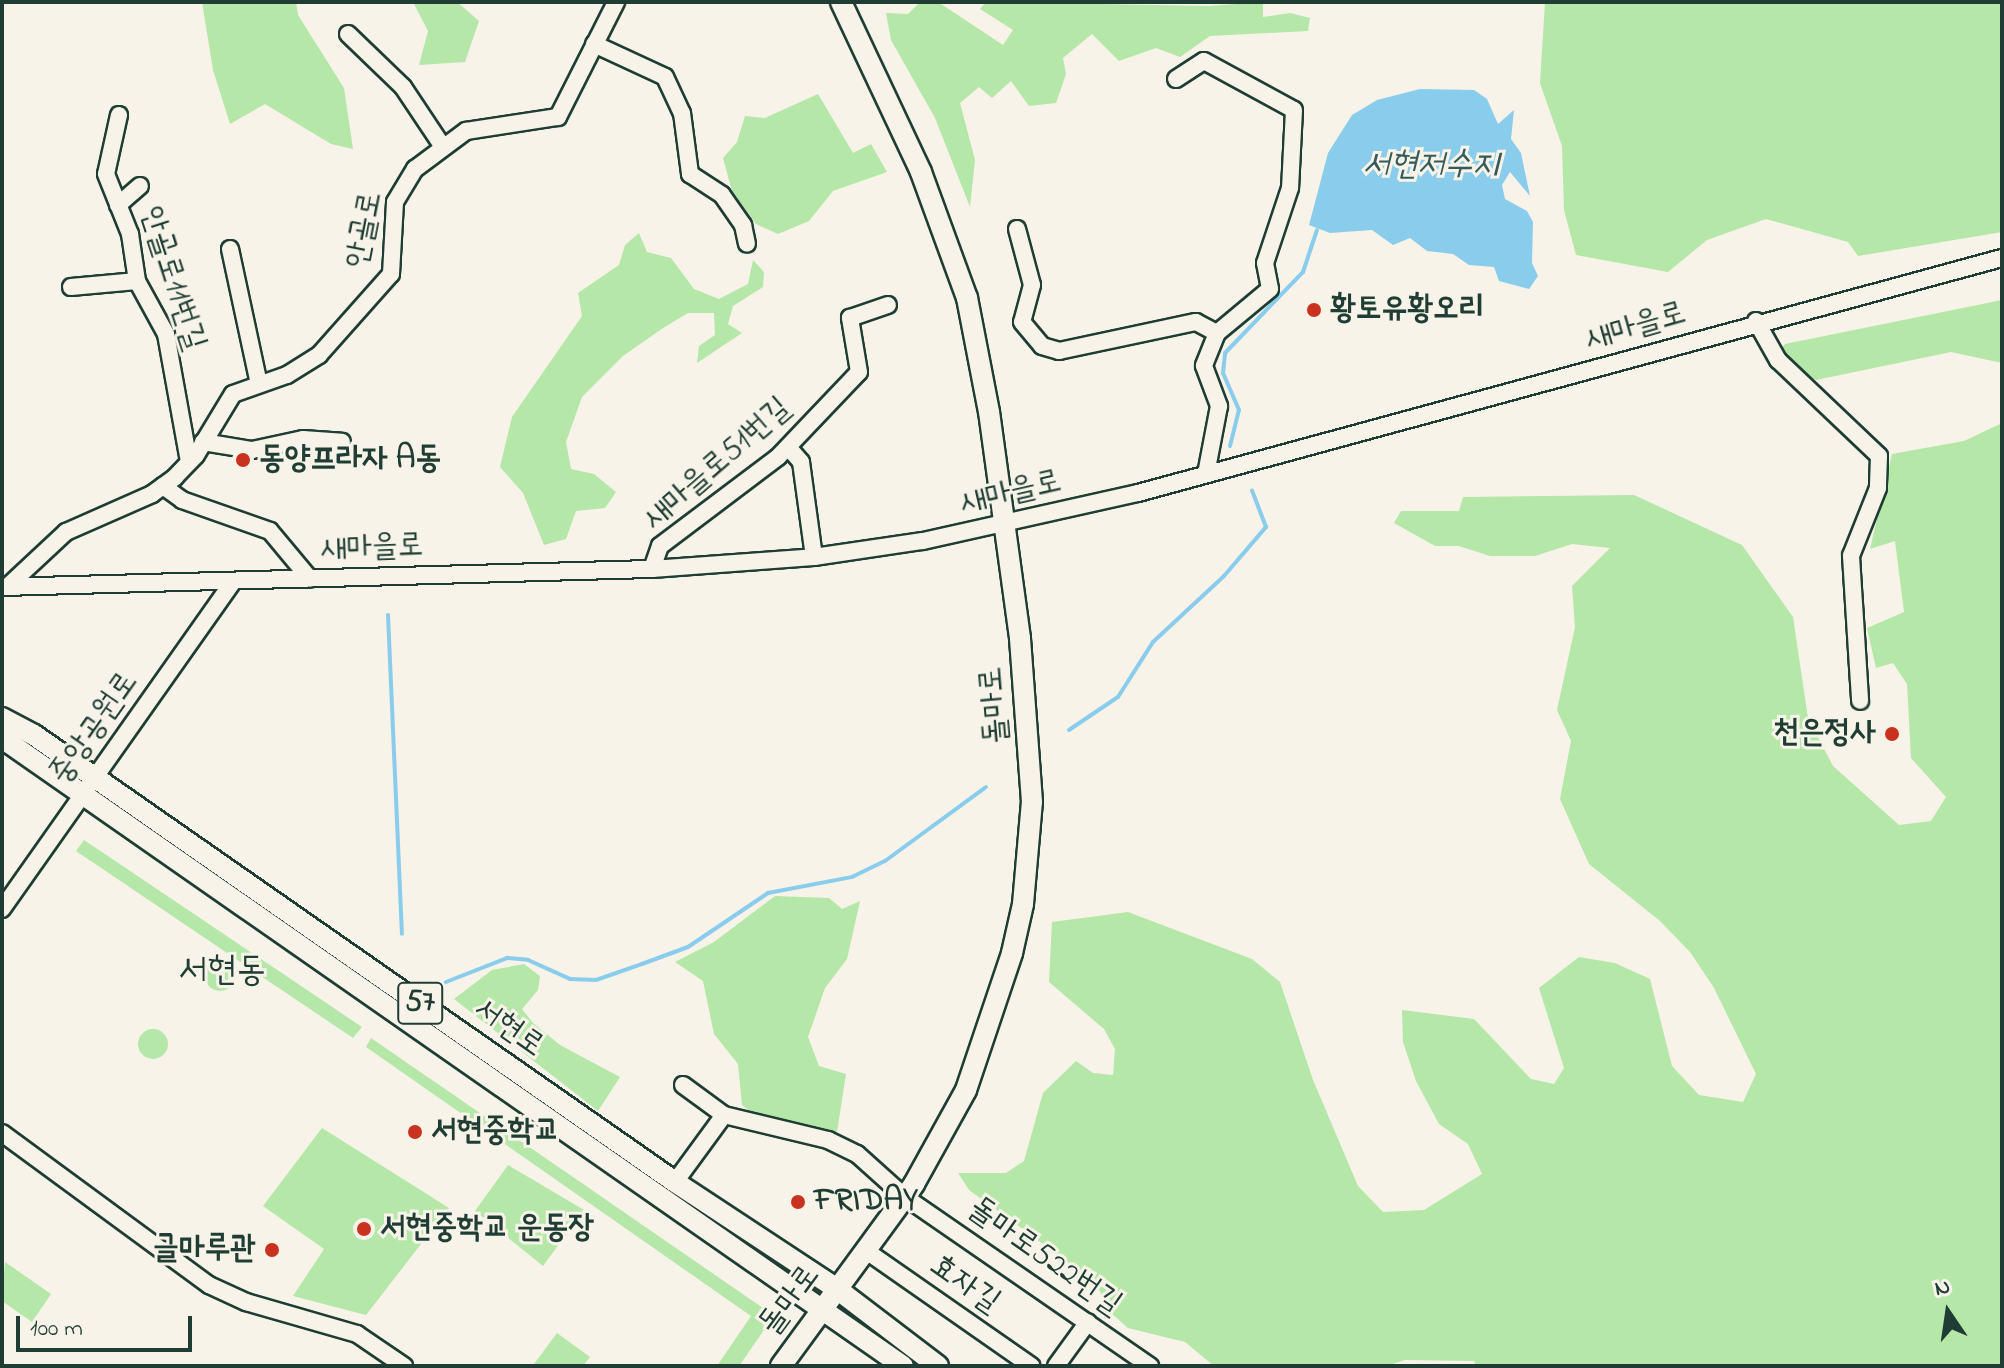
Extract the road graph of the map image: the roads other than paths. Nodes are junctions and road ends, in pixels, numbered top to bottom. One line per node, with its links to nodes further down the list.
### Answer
1 (616, 2): 4 (street, 안골로)
2 (841, 2): 26 (main road, 돌마로)
3 (348, 34): 7 (street)
4 (594, 44): 7 (street, 안골로); 11 (street)
5 (1176, 79): 18 (street)
6 (119, 115): 9 (street, 안골로11번길)
7 (443, 147): 19 (street, 안골로)
8 (140, 186): 9 (street)
9 (118, 205): 14 (street, 안골로11번길)
10 (1017, 229): 18 (street)
11 (747, 244)
12 (230, 249): 19 (street)
13 (2002, 258): 17 (street, 새마을로)
14 (137, 281): 15 (street); 23 (street, 안골로11번길)
15 (71, 287)
16 (888, 305): 22 (street, 새마을로51번길)
17 (1756, 321): 24 (street, 새마을로); 32 (street)
18 (1217, 333): 24 (street)
19 (259, 384): 20 (street, 안골로)
20 (203, 442): 21 (street); 23 (street, 안골로)
21 (342, 442)
22 (788, 447): 27 (street); 28 (street, 새마을로51번길)
23 (189, 462): 25 (street, 안골로)
24 (1206, 474): 26 (street, 새마을로)
25 (163, 486): 29 (street); 31 (street, 안골로)
26 (1003, 526): 27 (street, 새마을로); 42 (main road, 돌마로)
27 (814, 557): 28 (street, 새마을로)
28 (652, 569): 29 (street, 새마을로)
29 (310, 579): 30 (street, 새마을로)
30 (233, 581): 31 (street, 새마을로); 35 (street, 중앙공원로)
31 (4, 587)
32 (1860, 701)
33 (2, 718): 35 (main road, 서현로 / 57)
34 (2, 738): 36 (main road, 서현로 / 57)
35 (95, 777): 36 (street, 중앙공원로); 41 (main road, 서현로 / 57)
36 (83, 795): 37 (street, 중앙공원로); 45 (main road, 서현로 / 57)
37 (2, 909)
38 (683, 1085): 39 (street)
39 (724, 1115): 41 (street); 42 (street, 돌마로522번길)
40 (2, 1133): 47 (street)
41 (675, 1182): 44 (main road, 서현로 / 57)
42 (905, 1197): 43 (main road, 돌마로); 46 (street, 돌마로522번길)
43 (865, 1250): 44 (main road, 돌마로); 51 (street, 효자길)
44 (837, 1289): 45 (main road, 돌마로); 50 (main road, 서현로 / 57)
45 (822, 1308): 48 (main road, 돌마로); 49 (main road, 서현로 / 57)
46 (1088, 1322): 52 (street); 53 (street, 돌마로522번길)
47 (404, 1366)
48 (781, 1366)
49 (903, 1366)
50 (938, 1366)
51 (1031, 1366)
52 (1056, 1366)
53 (1150, 1366)

